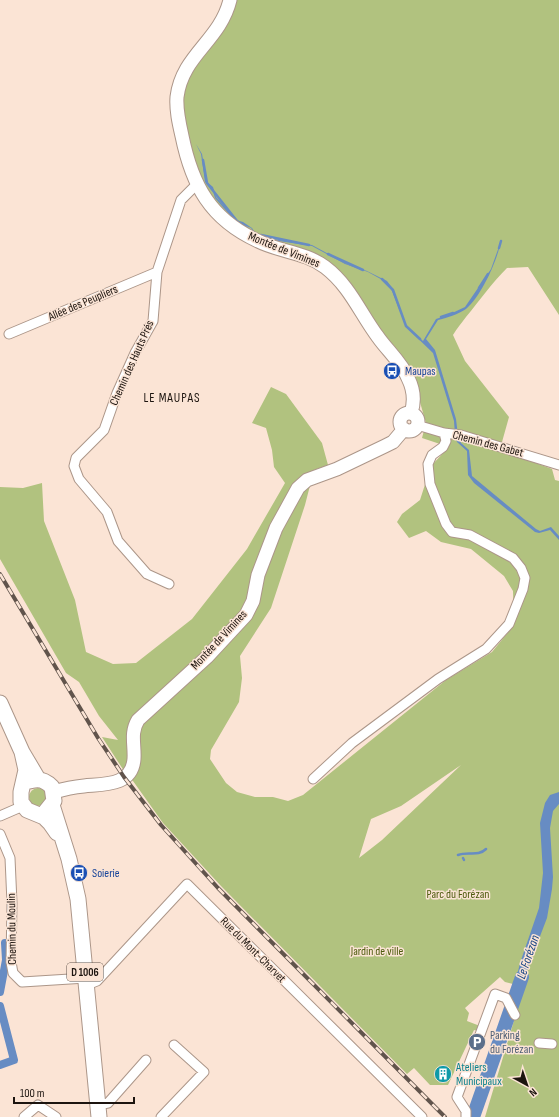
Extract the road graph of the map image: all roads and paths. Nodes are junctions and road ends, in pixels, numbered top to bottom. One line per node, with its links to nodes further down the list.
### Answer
1 (230, 0): 2 (street, Montée de Vimines)
2 (196, 185): 3 (street, Chemin des Hauts Prés); 5 (street, Montée de Vimines)
3 (157, 272): 4 (street, Allée des Peupliers); 8 (street, Chemin des Hauts Prés)
4 (9, 334)
5 (414, 419): 6 (street, Chemin des Gabet); 14 (street, Montée de Vimines)
6 (452, 433): 7 (street, Chemin des Gabet); 12 (street)
7 (559, 465)
8 (169, 584)
9 (0, 703): 10 (main road)
10 (22, 752): 11 (main road); 13 (main road)
11 (38, 779): 13 (main road); 14 (main road)
12 (313, 779)
13 (23, 787): 15 (main road)
14 (53, 799): 15 (main road); 18 (main road, D 1006)
15 (29, 810): 16 (street); 18 (main road, D 1006)
16 (0, 816)
17 (0, 834): 19 (street, Chemin du Moulin)
18 (63, 842): 19 (main road, D 1006)
19 (86, 981): 25 (main road, D 1006); 29 (street, Rue du Mont-Charvet)
20 (515, 1015): 30 (street)
21 (540, 1043): 23 (street)
22 (174, 1044): 28 (street)
23 (552, 1044)
24 (146, 1060): 25 (street)
25 (98, 1111)
26 (24, 1117): 27 (street)
27 (56, 1117)
28 (161, 1117)
29 (422, 1117)
30 (466, 1117)

